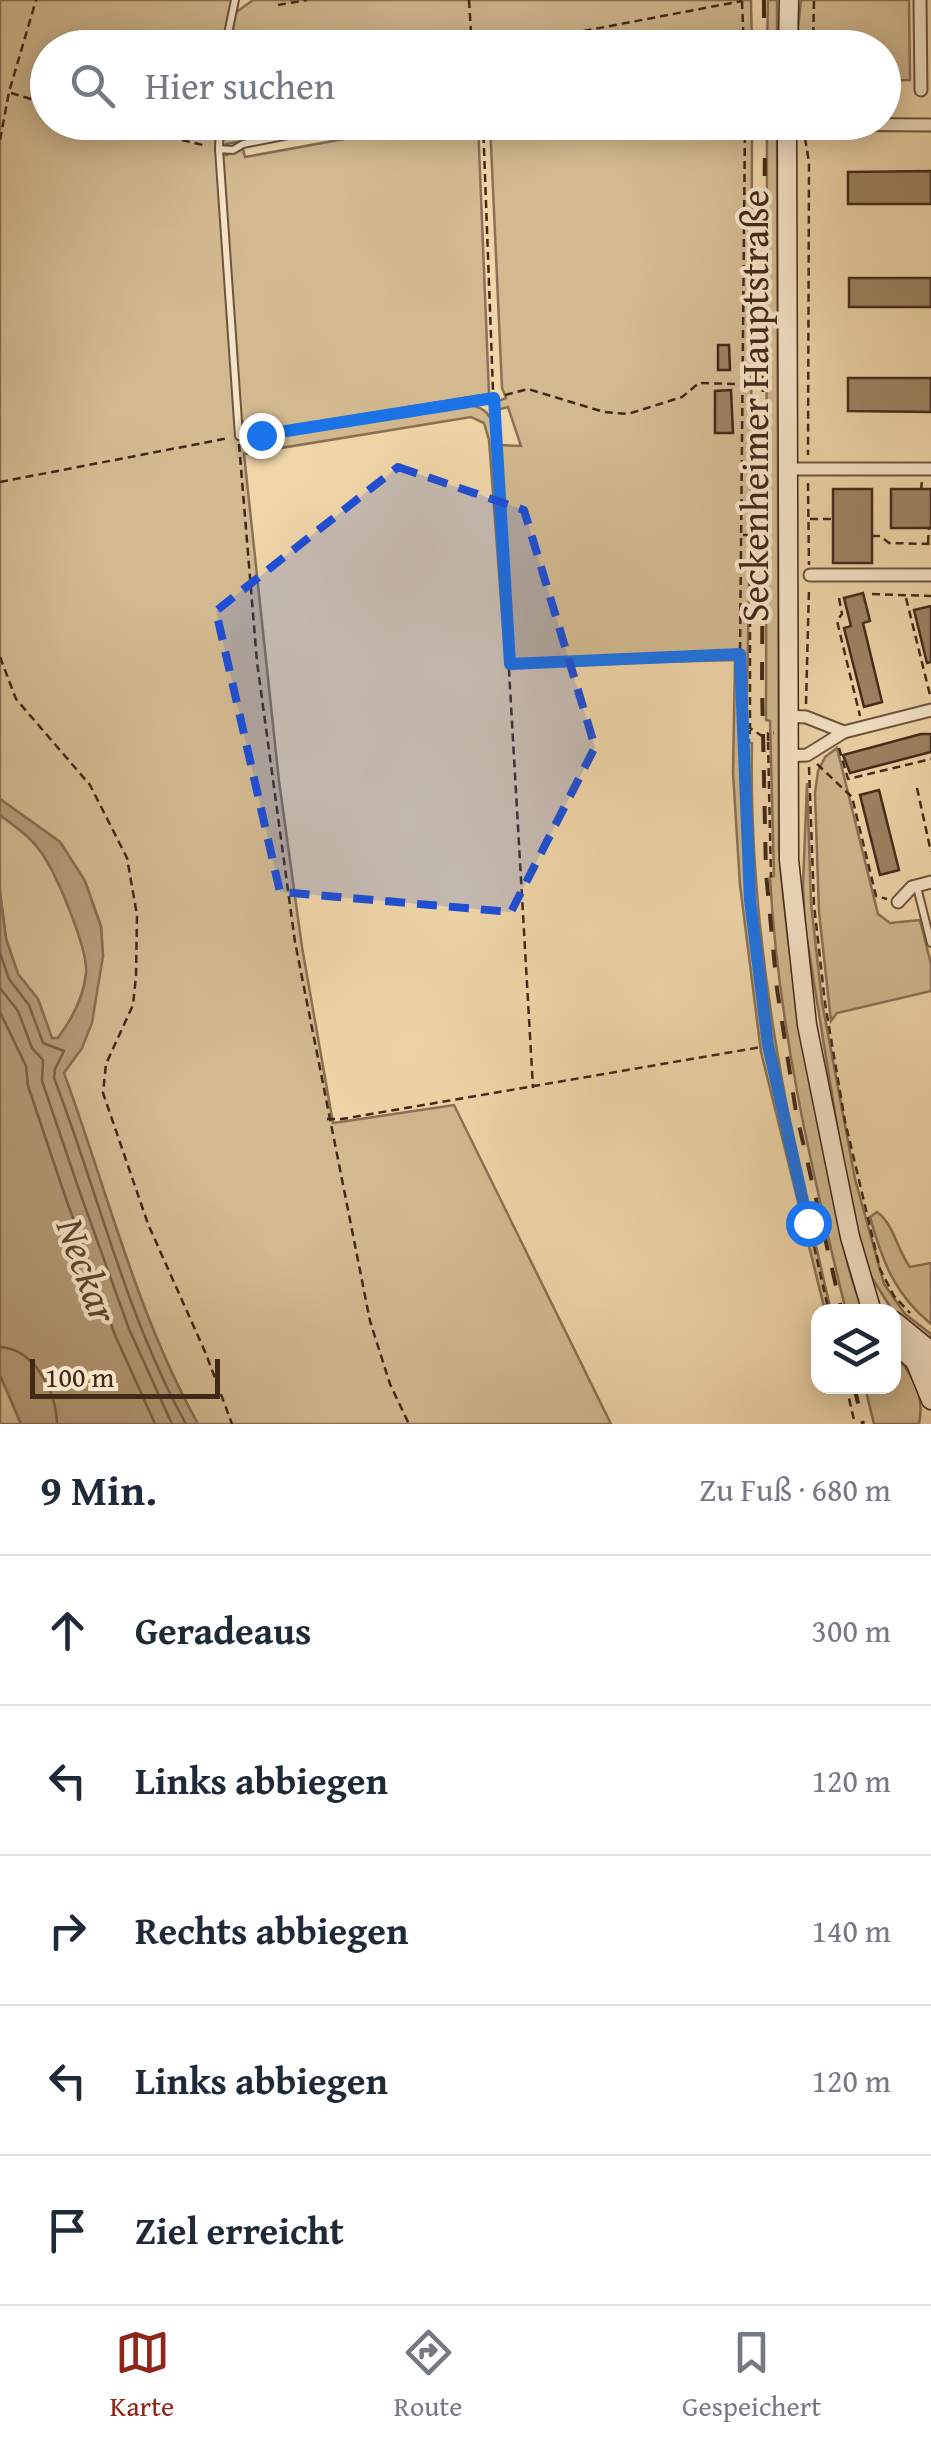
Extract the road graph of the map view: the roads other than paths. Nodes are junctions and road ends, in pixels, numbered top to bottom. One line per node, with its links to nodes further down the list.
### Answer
1 (234, 0): 4 (lane)
2 (789, 0): 5 (main road)
3 (920, 0): 6 (street)
4 (228, 30)
5 (788, 30)
6 (921, 90)
7 (901, 125): 8 (street)
8 (931, 125)
9 (219, 140): 12 (lane)
10 (263, 140): 12 (lane)
11 (787, 140): 14 (main road, Seckenheimer Hauptstraße)
12 (218, 149): 13 (lane)
13 (494, 398)
14 (788, 469): 15 (street); 19 (main road, Seckenheimer Hauptstraße)
15 (931, 469)
16 (810, 575): 17 (street)
17 (931, 575)
18 (931, 710): 20 (street)
19 (786, 716): 20 (street); 21 (main road, Seckenheimer Hauptstraße)
20 (840, 734): 21 (street)
21 (786, 756): 26 (main road, Seckenheimer Hauptstraße)
22 (931, 882): 23 (street)
23 (917, 885): 24 (street); 25 (lane)
24 (898, 902)
25 (931, 943)
26 (863, 1283): 27 (main road, Seckenheimer Hauptstraße); 28 (main road)
27 (870, 1304)
28 (878, 1304)
29 (901, 1330): 31 (main road)
30 (901, 1346): 31 (main road)
31 (926, 1360): 32 (main road)
32 (931, 1400)

